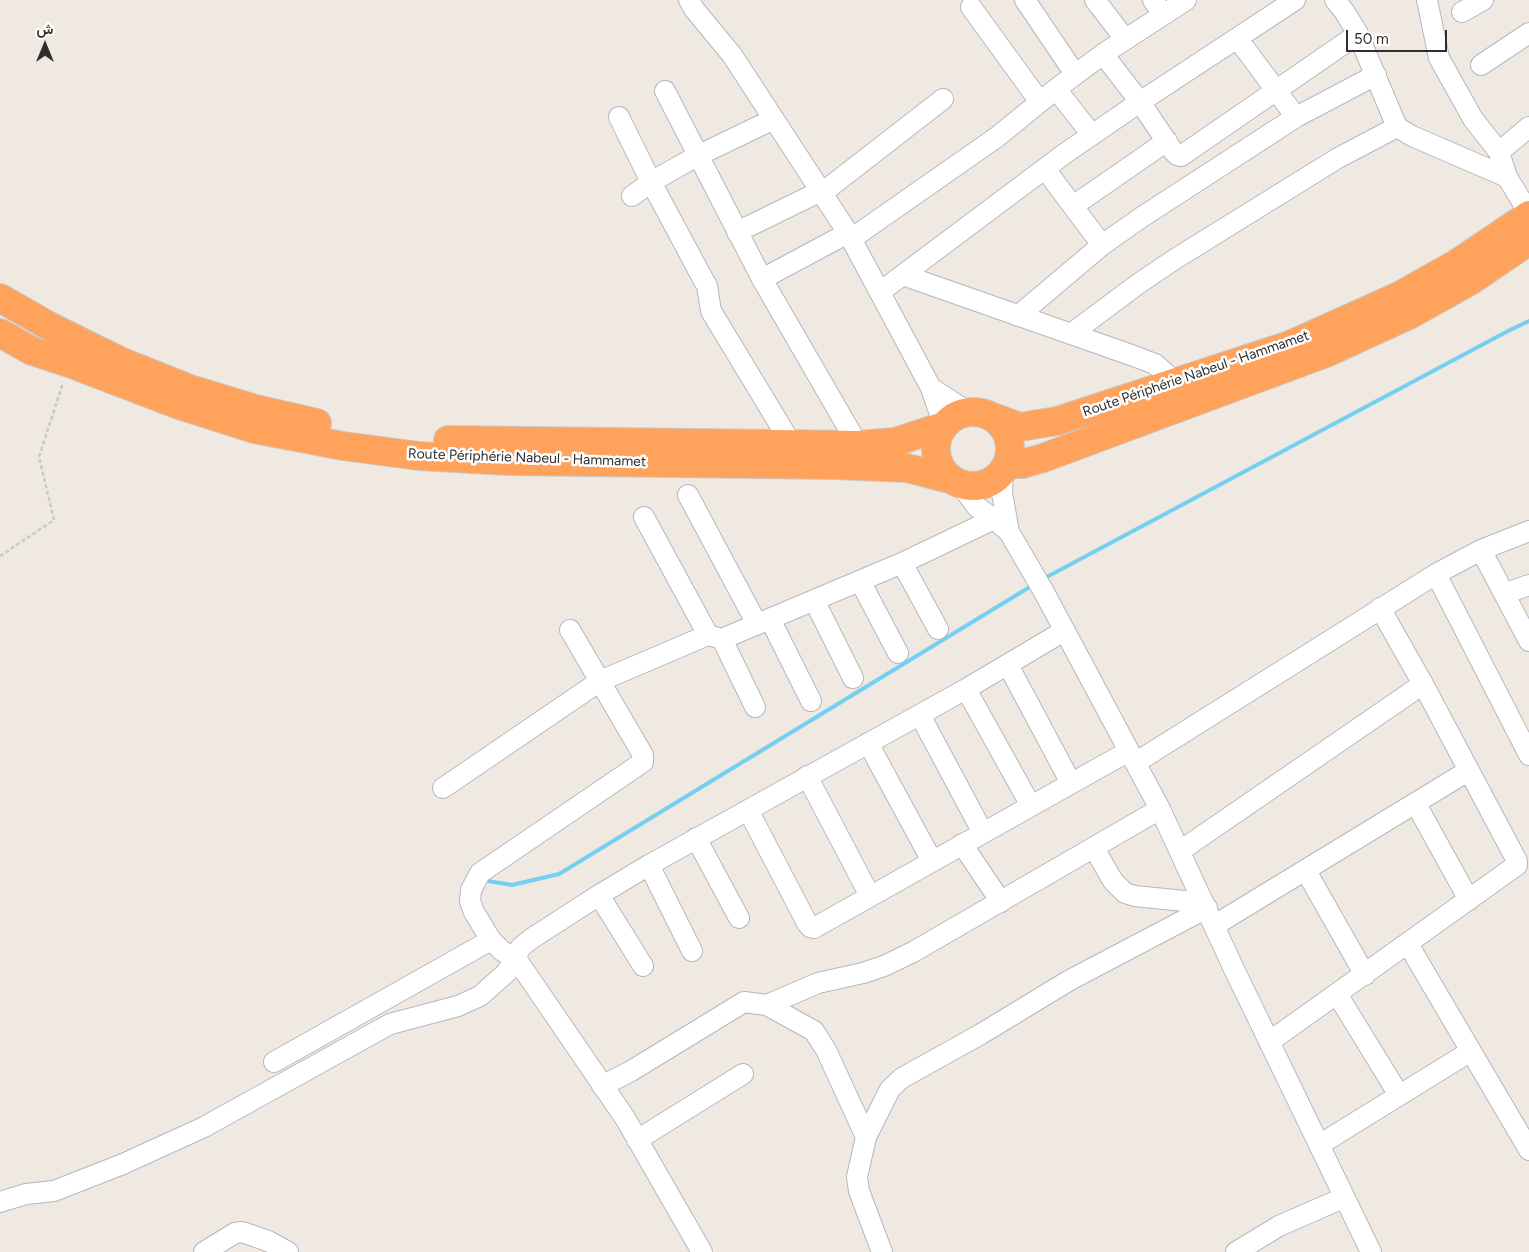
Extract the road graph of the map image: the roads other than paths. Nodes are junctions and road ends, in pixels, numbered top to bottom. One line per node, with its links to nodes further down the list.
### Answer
1 (689, 0): 28 (street)
2 (1025, 0): 18 (street)
3 (1095, 0): 15 (street)
4 (1186, 0): 10 (street)
5 (1296, 0): 14 (street)
6 (1336, 0): 13 (street)
7 (1427, 0): 33 (street)
8 (1483, 0): 11 (street)
9 (971, 7): 24 (street)
10 (1158, 8): 15 (street)
11 (1462, 12)
12 (1529, 33): 17 (street)
13 (1358, 34): 19 (street); 22 (street)
14 (1237, 38): 22 (street); 25 (street)
15 (1126, 39): 16 (street)
16 (1103, 54): 18 (street); 25 (street)
17 (1481, 65)
18 (1075, 74): 20 (street)
19 (1376, 75): 26 (street); 29 (street)
20 (1056, 89): 24 (street); 31 (street)
21 (664, 91): 34 (street)
22 (1276, 91): 26 (street); 32 (street)
23 (944, 99): 38 (street)
24 (1040, 102): 43 (street)
25 (1140, 102): 31 (street); 32 (street)
26 (1296, 117): 45 (street)
27 (619, 118): 37 (street)
28 (774, 119): 34 (street); 38 (street)
29 (1397, 127): 36 (street); 52 (street)
30 (1523, 132): 33 (street)
31 (1092, 135): 35 (street)
32 (1167, 141): 40 (street)
33 (1499, 151): 36 (street)
34 (697, 156): 37 (street); 42 (street)
35 (1046, 169): 40 (street); 46 (street)
36 (1507, 178): 41 (street)
37 (651, 182): 39 (street); 57 (street)
38 (821, 192): 42 (street); 43 (street)
39 (632, 196)
40 (1073, 206): 45 (street)
41 (1529, 214): 53 (highway, Route Périphérie Nabeul - Hammamet)
42 (737, 232): 47 (street)
43 (849, 236): 47 (street); 48 (street)
44 (1529, 241): 59 (highway, Route Périphérie Nabeul - Hammamet)
45 (1102, 245): 50 (street)
46 (903, 275): 48 (street); 50 (street)
47 (762, 279): 58 (street)
48 (880, 292): 54 (street)
49 (0, 298): 57 (highway, Route Périphérie Nabeul - Hammamet)
50 (1018, 316): 52 (street)
51 (0, 333): 60 (highway, Route Périphérie Nabeul - Hammamet)
52 (1071, 334): 53 (street)
53 (1176, 383): 55 (highway, Route Périphérie Nabeul - Hammamet)
54 (931, 388): 55 (street); 56 (street)
55 (977, 413): 56 (highway); 59 (highway)
56 (944, 426): 58 (highway, Route Périphérie Nabeul - Hammamet); 60 (highway)
57 (792, 445): 58 (highway, Route Périphérie Nabeul - Hammamet)
58 (858, 445)
59 (1005, 467): 60 (highway); 63 (street)
60 (956, 482): 63 (street)
61 (688, 495): 73 (street)
62 (644, 518): 77 (street)
63 (1002, 526): 66 (street); 76 (street)
64 (1529, 531): 65 (street)
65 (1480, 550): 67 (street); 70 (street)
66 (902, 563): 68 (street); 74 (street)
67 (1436, 574): 72 (street); 89 (street)
68 (860, 581): 71 (street); 79 (street)
69 (1529, 585): 70 (street)
70 (1504, 594): 78 (street)
71 (814, 600): 73 (street); 81 (street)
72 (1380, 608): 83 (street); 90 (street)
73 (764, 621): 77 (street); 85 (street)
74 (938, 629)
75 (570, 630): 82 (street)
76 (1064, 631): 80 (street); 90 (street)
77 (715, 637): 82 (street); 86 (street)
78 (1528, 638)
79 (898, 653)
80 (1008, 665): 84 (street); 93 (street)
81 (853, 678)
82 (600, 681): 94 (street); 113 (street)
83 (1423, 684): 91 (street); 103 (street)
84 (966, 689): 87 (street); 96 (street)
85 (811, 701)
86 (755, 707)
87 (920, 715): 88 (street); 99 (street)
88 (868, 743): 92 (street); 104 (street)
89 (1529, 755)
90 (1132, 757): 93 (street); 98 (street)
91 (1468, 771): 95 (street); 109 (street)
92 (806, 776): 97 (street); 108 (street)
93 (1071, 783): 96 (street)
94 (443, 788)
95 (1416, 804): 106 (street); 109 (street)
96 (1031, 806): 99 (street)
97 (748, 810): 100 (street); 108 (street)
98 (1160, 810): 102 (street); 103 (street)
99 (983, 833): 101 (street)
100 (696, 838): 105 (street); 112 (street)
101 (962, 844): 104 (street); 110 (street)
102 (1094, 848): 110 (street); 111 (street)
103 (1180, 851): 111 (street)
104 (932, 861): 108 (street)
105 (649, 865): 107 (street); 115 (street)
106 (1306, 871): 111 (street); 118 (street)
107 (599, 895): 116 (street); 117 (street)
108 (870, 896)
109 (1469, 900): 114 (street)
110 (1001, 902): 120 (street)
111 (1209, 912): 121 (street); 127 (street)
112 (739, 918)
113 (491, 940): 116 (street); 123 (street)
114 (1408, 944): 118 (street); 122 (street)
115 (692, 951)
116 (515, 957): 125 (street); 132 (street)
117 (643, 966)
118 (1365, 974): 119 (street)
119 (1337, 994): 121 (street); 126 (street)
120 (768, 1005): 125 (street); 127 (street)
121 (1269, 1042): 129 (street)
122 (1471, 1051): 126 (street); 130 (street)
123 (274, 1062)
124 (743, 1074): 128 (street)
125 (602, 1086): 128 (street)
126 (1399, 1096): 129 (street)
127 (866, 1137): 136 (street)
128 (636, 1140): 135 (street)
129 (1319, 1145): 131 (street)
130 (1529, 1150)
131 (1343, 1198): 137 (street); 138 (street)
132 (0, 1202)
133 (204, 1252): 134 (street)
134 (288, 1252)
135 (702, 1252)
136 (882, 1252)
137 (1236, 1252)
138 (1371, 1252)

